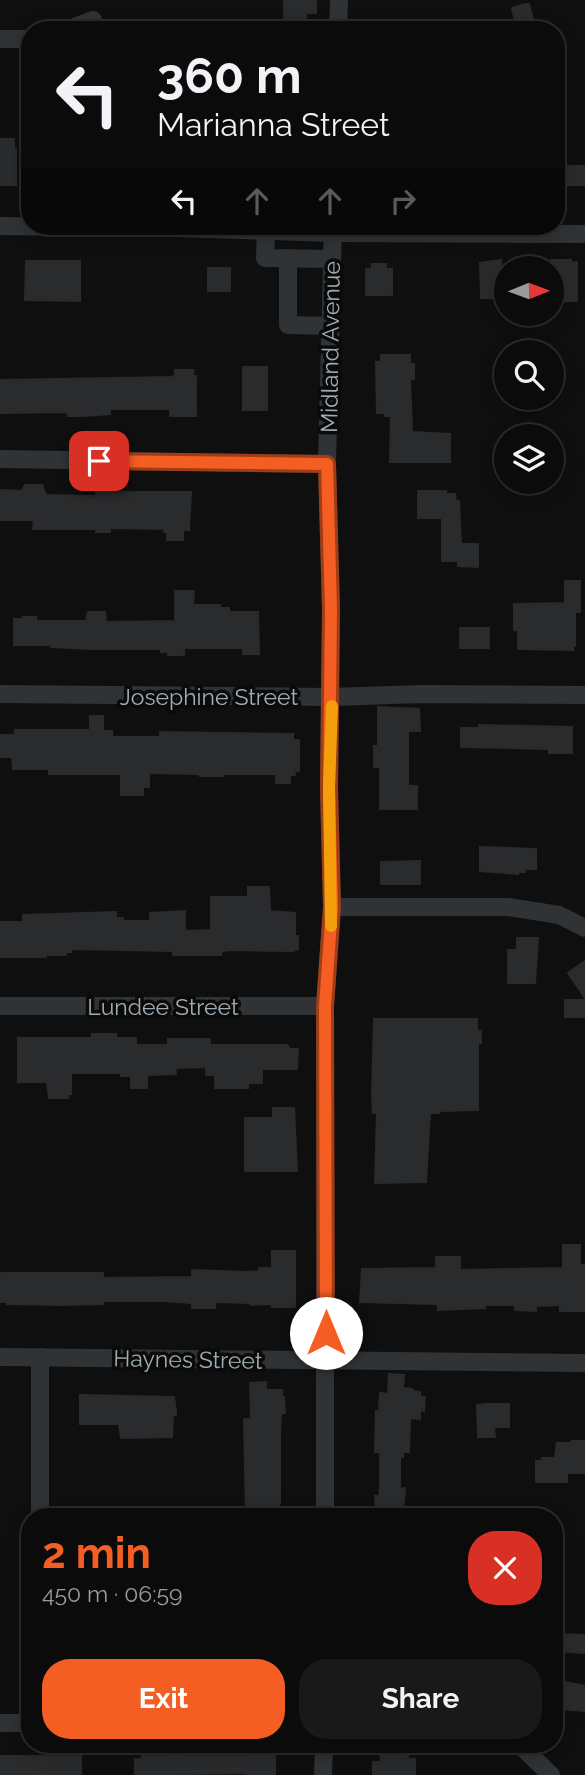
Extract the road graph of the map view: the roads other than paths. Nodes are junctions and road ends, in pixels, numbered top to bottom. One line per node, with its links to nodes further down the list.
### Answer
1 (339, 0): 2 (street)
2 (338, 21)
3 (0, 39): 4 (street)
4 (21, 39)
5 (0, 226): 6 (street)
6 (21, 226)
7 (565, 234): 8 (street)
8 (585, 234)
9 (266, 235): 11 (street)
10 (333, 235): 12 (street, Midland Avenue)
11 (289, 258): 12 (street); 13 (street)
12 (332, 259): 13 (street, Midland Avenue)
13 (330, 326): 15 (street, Midland Avenue)
14 (0, 459): 15 (street)
15 (327, 464): 18 (street, Midland Avenue)
16 (0, 694): 18 (street, Josephine Street)
17 (585, 695): 18 (street, Josephine Street)
18 (332, 697): 19 (street, Midland Avenue)
19 (332, 907): 20 (street); 22 (street, Midland Avenue)
20 (585, 928)
21 (0, 1006): 22 (street, Lundee Street)
22 (325, 1006): 25 (street, Midland Avenue)
23 (0, 1357): 24 (street, Haynes Street)
24 (40, 1357): 25 (street, Haynes Street); 27 (street)
25 (326, 1360): 26 (street, Haynes Street); 28 (street, Midland Avenue)
26 (585, 1363)
27 (40, 1508)
28 (325, 1508)
29 (0, 1723): 30 (street)
30 (21, 1723)
31 (324, 1753): 33 (street)
32 (528, 1753): 34 (street)
33 (323, 1775)
34 (551, 1775)

